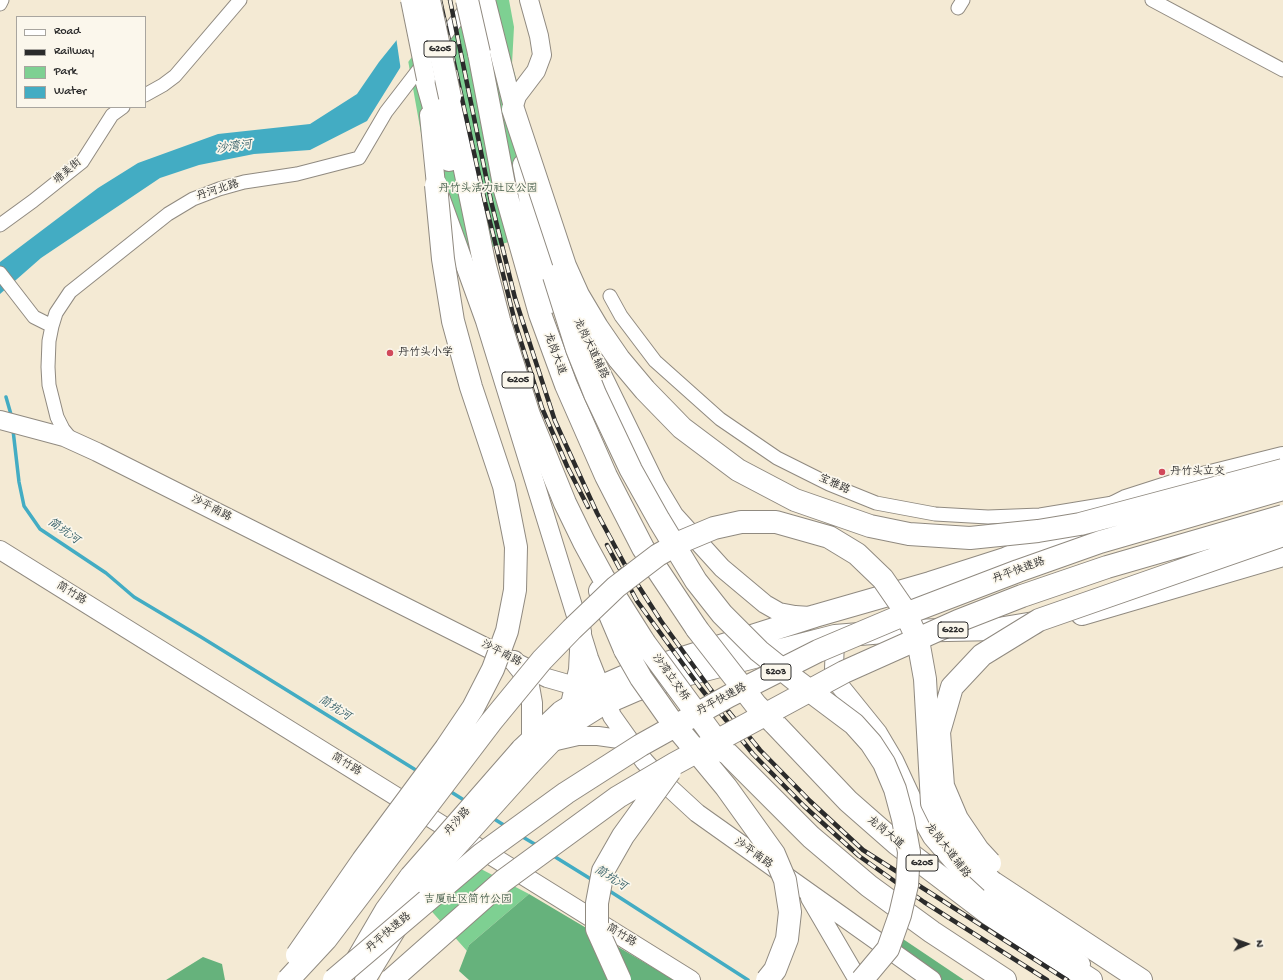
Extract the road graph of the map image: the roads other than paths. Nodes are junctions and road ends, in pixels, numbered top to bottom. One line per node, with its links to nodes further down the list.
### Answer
1 (2, 0): 10 (street)
2 (239, 0): 15 (street)
3 (410, 0): 14 (main road, bridge)
4 (429, 0): 16 (highway, G205, bridge)
5 (467, 0): 25 (highway, 龙岗大道 / G205, bridge)
6 (473, 0): 24 (street, 丹河北路)
7 (486, 0): 11 (main road, 龙岗大道辅路)
8 (529, 0): 13 (main road)
9 (1152, 0): 12 (street)
10 (0, 4)
11 (500, 55): 13 (main road); 18 (main road, 龙岗大道辅路)
12 (1283, 70)
13 (536, 71): 18 (main road)
14 (426, 80): 16 (highway); 19 (main road)
15 (146, 94)
16 (443, 105): 42 (highway, G205)
17 (122, 108): 20 (street, 塘美街)
18 (513, 109): 22 (main road, 龙岗大道辅路); 25 (highway); 29 (highway, bridge)
19 (436, 185): 38 (main road); 54 (highway, bridge)
20 (0, 225)
21 (0, 273): 24 (street)
22 (554, 276): 39 (main road, 龙岗大道辅路); 64 (highway, bridge)
23 (610, 296): 32 (street, 宝雅路)
24 (52, 326): 27 (street, 丹河北路)
25 (566, 385): 67 (highway, 龙岗大道 / G205, bridge)
26 (1, 420): 27 (main road, 沙平南路)
27 (72, 441): 43 (main road, 沙平南路)
28 (1283, 458): 31 (highway)
29 (1283, 470)
30 (1283, 489): 56 (highway, 丹平快速路 / S203, bridge)
31 (1126, 501): 32 (street, 宝雅路); 36 (highway)
32 (1000, 516): 36 (street)
33 (1283, 516): 50 (highway, bridge)
34 (1283, 535): 51 (highway, bridge)
35 (0, 550): 61 (main road, 简竹路)
36 (1014, 555): 39 (highway)
37 (1283, 555): 41 (highway, G220)
38 (565, 580): 40 (main road); 43 (main road)
39 (815, 616): 45 (highway)
40 (581, 631): 44 (main road); 45 (main road)
41 (836, 636): 45 (highway, G220); 68 (main road, 龙岗大道辅路)
42 (634, 646): 62 (highway, bridge); 66 (highway, 沙湾立交桥, bridge)
43 (514, 661): 44 (main road, 沙平南路); 49 (main road)
44 (574, 694): 45 (main road, 丹沙路); 49 (main road, 丹沙路)
45 (616, 694): 46 (main road, 沙平南路); 46 (main road); 47 (main road, 丹沙路)
46 (623, 732): 48 (main road, 沙平南路)
47 (552, 742): 48 (main road); 49 (main road, 丹沙路)
48 (635, 748): 53 (main road, 沙平南路)
49 (528, 751): 52 (main road, 丹沙路, bridge)
50 (674, 764): 59 (highway, bridge); 60 (highway, bridge)
51 (994, 877): 55 (highway, bridge); 69 (highway)
52 (417, 880): 57 (main road, 丹沙路); 58 (main road, 丹沙路)
53 (806, 892): 63 (main road); 65 (main road, 沙平南路)
54 (279, 980)
55 (288, 980)
56 (334, 980)
57 (342, 980)
58 (365, 980)
59 (391, 980)
60 (620, 980)
61 (691, 980)
62 (767, 980)
63 (858, 980)
64 (862, 980)
65 (932, 980)
66 (1005, 980)
67 (1091, 980)
68 (1100, 980)
69 (1141, 980)

